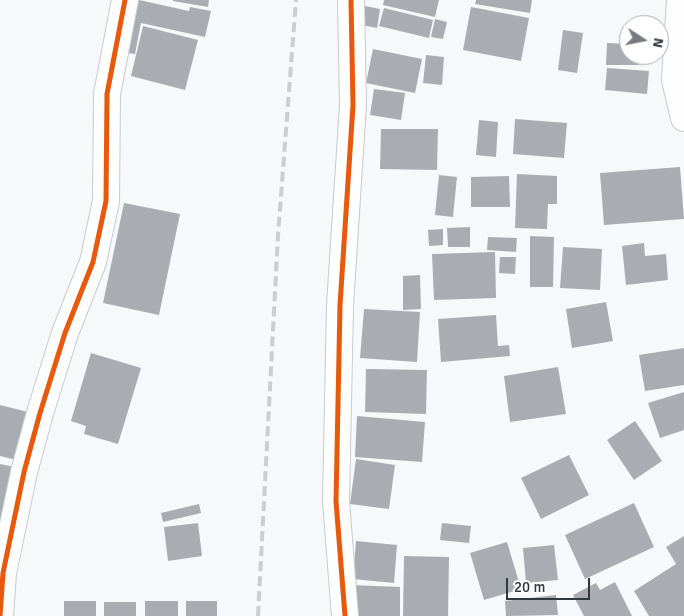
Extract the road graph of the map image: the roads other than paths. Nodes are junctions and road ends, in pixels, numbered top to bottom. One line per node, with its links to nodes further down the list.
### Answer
1 (125, 0): 5 (street)
2 (351, 0): 6 (street)
3 (680, 0): 4 (street)
4 (684, 118)
5 (0, 616)
6 (344, 616)

